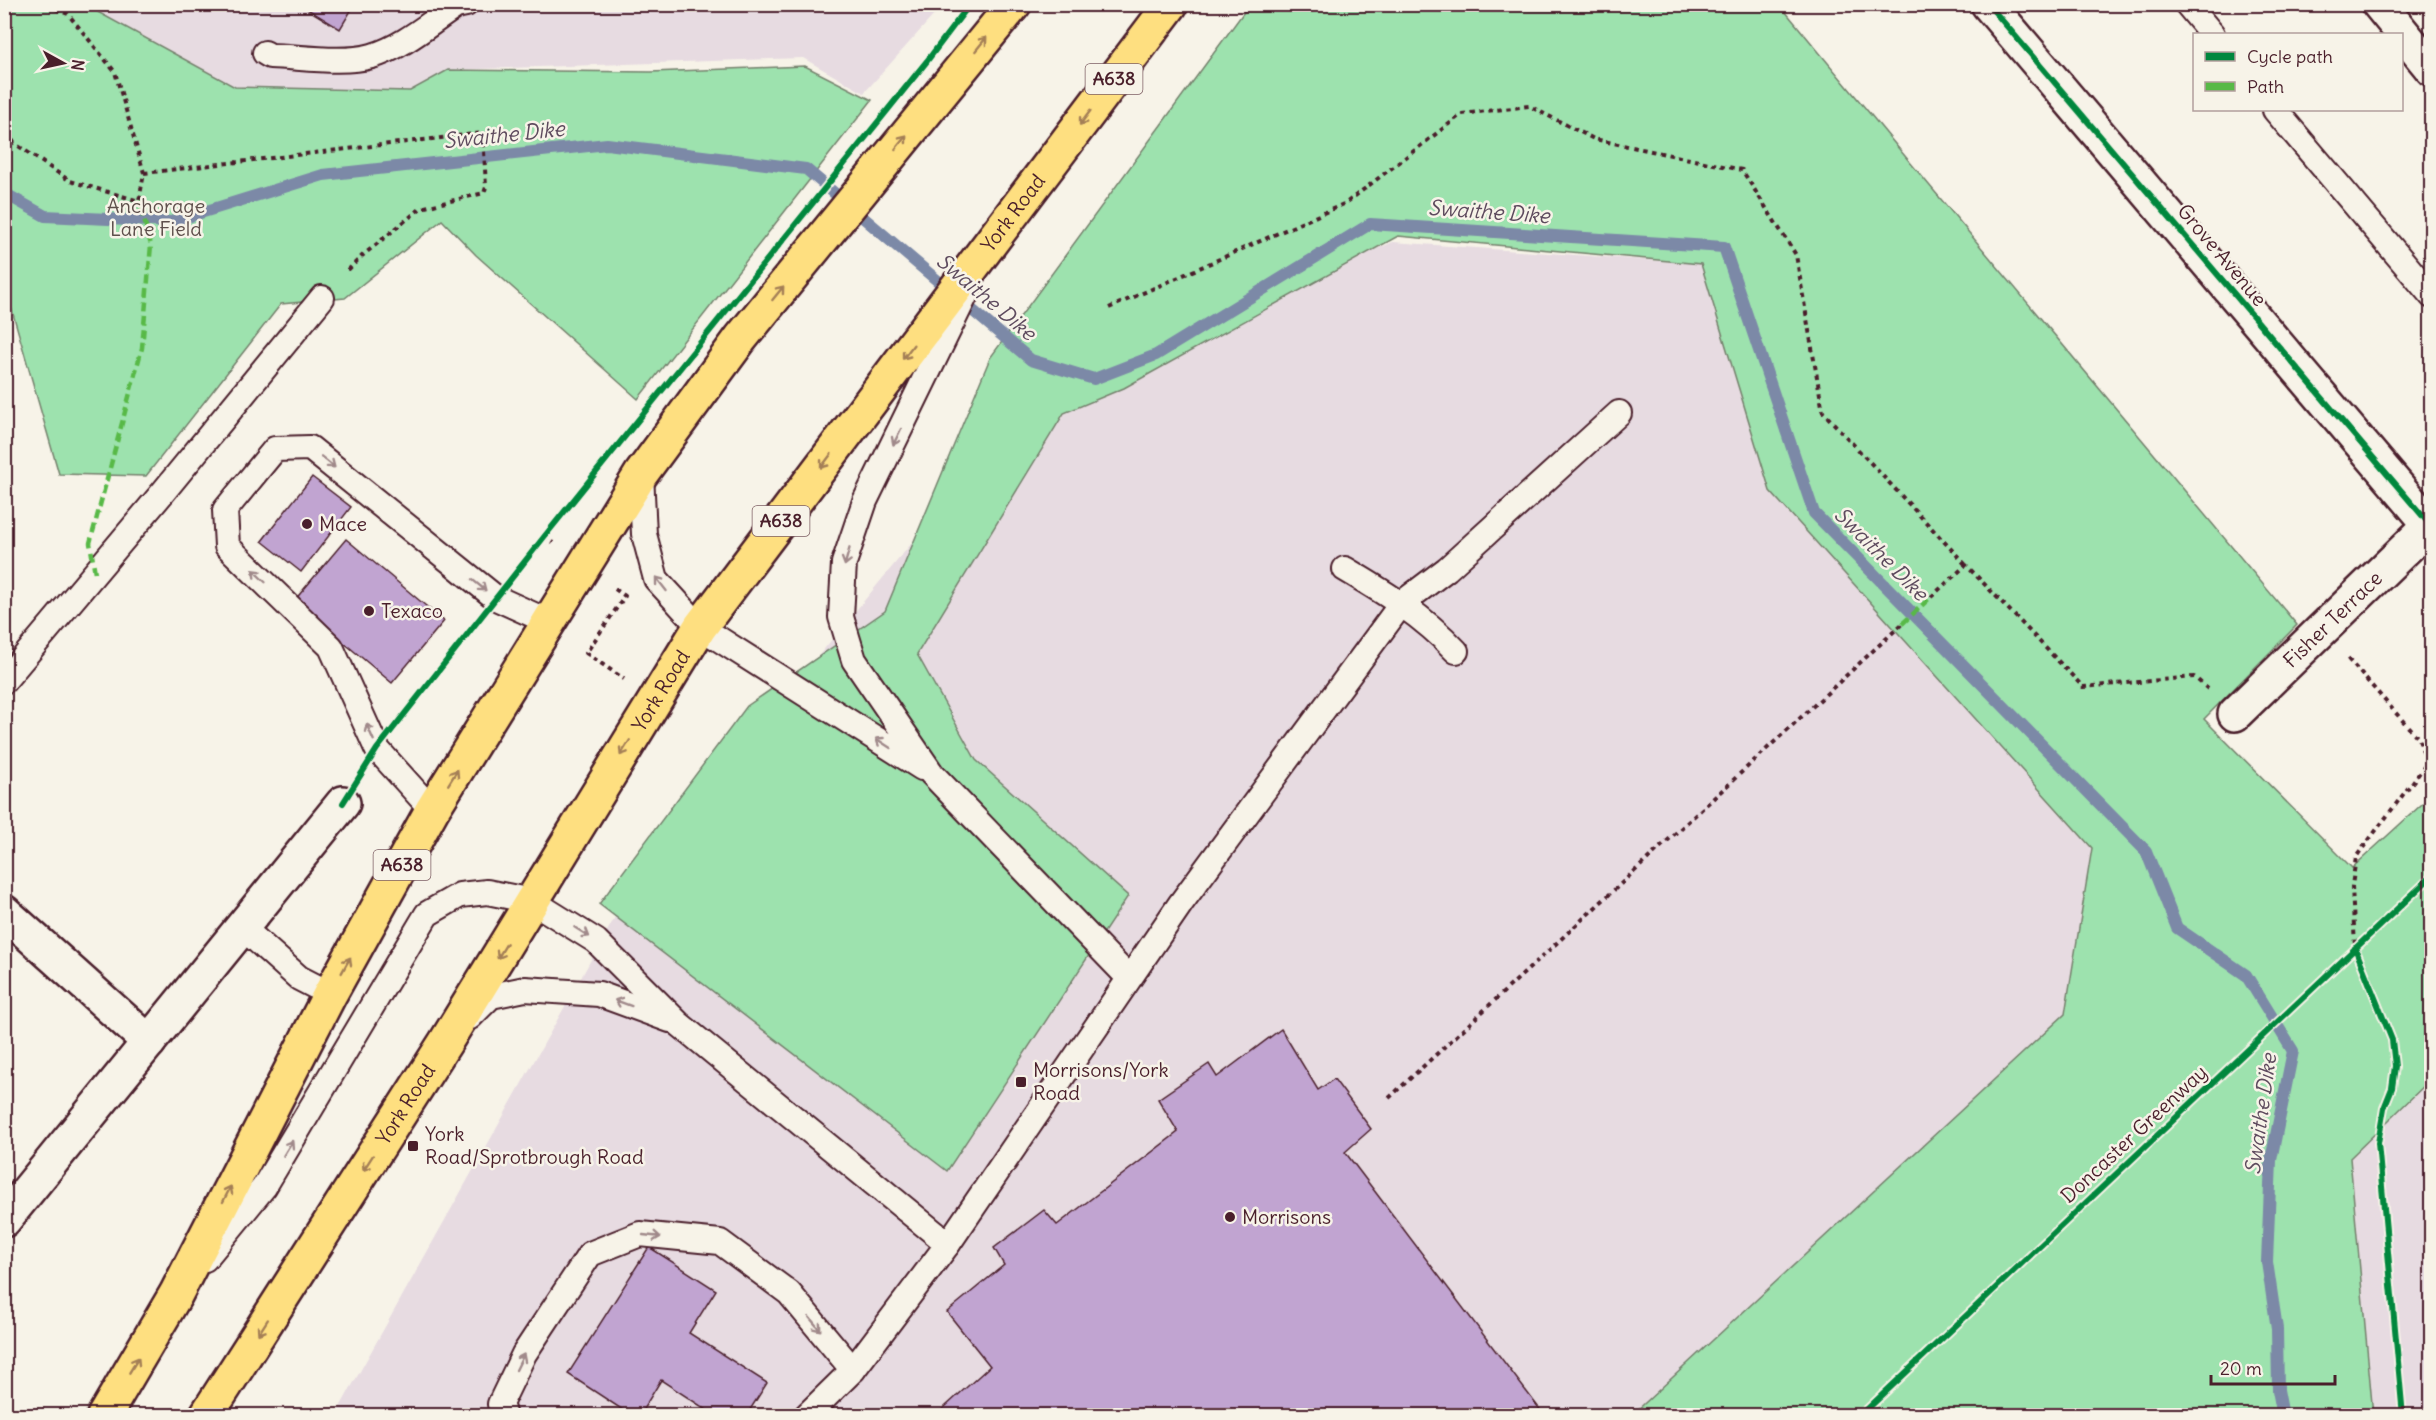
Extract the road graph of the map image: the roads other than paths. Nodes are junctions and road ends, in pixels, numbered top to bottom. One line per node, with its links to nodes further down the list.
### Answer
1 (466, 4): 10 (lane)
2 (1014, 4): 17 (highway, A638, one-way to 2)
3 (1171, 4): 13 (highway, York Road / A638, one-way to 13)
4 (1988, 4): 18 (street, Grove Avenue)
5 (2187, 4): 7 (lane)
6 (2379, 4): 8 (street)
7 (2211, 33)
8 (2403, 33)
9 (2403, 33): 11 (street)
10 (264, 53)
11 (2432, 69)
12 (2276, 111): 14 (lane)
13 (994, 237): 22 (highway, York Road / A638, one-way to 22); 26 (lane, one-way to 26)
14 (2432, 296)
15 (322, 298): 24 (lane)
16 (1619, 413): 20 (lane)
17 (641, 474): 21 (highway, A638); 22 (lane, one-way to 17)
18 (2431, 526): 25 (street, Fisher Terrace)
19 (1345, 569): 20 (lane)
20 (1402, 603): 23 (lane); 32 (lane)
21 (549, 622): 28 (highway, A638, one-way to 21); 28 (lane, one-way to 21)
22 (700, 627): 26 (lane, one-way to 22); 29 (highway, York Road / A638, one-way to 29)
23 (1456, 651)
24 (4, 681)
25 (2235, 714)
26 (932, 774): 32 (lane)
27 (343, 803): 31 (street)
28 (432, 810): 33 (highway, A638, one-way to 28)
29 (532, 901): 34 (lane, one-way to 34); 36 (highway, York Road / A638, one-way to 36); 39 (lane, one-way to 29)
30 (4, 912): 35 (street)
31 (242, 927): 33 (lane); 35 (street)
32 (1129, 978): 38 (lane)
33 (330, 994): 39 (highway, A638, one-way to 33)
34 (678, 1023): 36 (lane, one-way to 36); 38 (lane)
35 (149, 1042): 37 (street)
36 (445, 1043): 42 (highway, York Road / A638, one-way to 42)
37 (4, 1220)
38 (948, 1244): 40 (lane)
39 (176, 1294): 41 (highway, A638, one-way to 39)
40 (853, 1370): 43 (lane, one-way to 40); 44 (lane)
41 (104, 1416)
42 (207, 1416)
43 (504, 1416)
44 (806, 1416)

